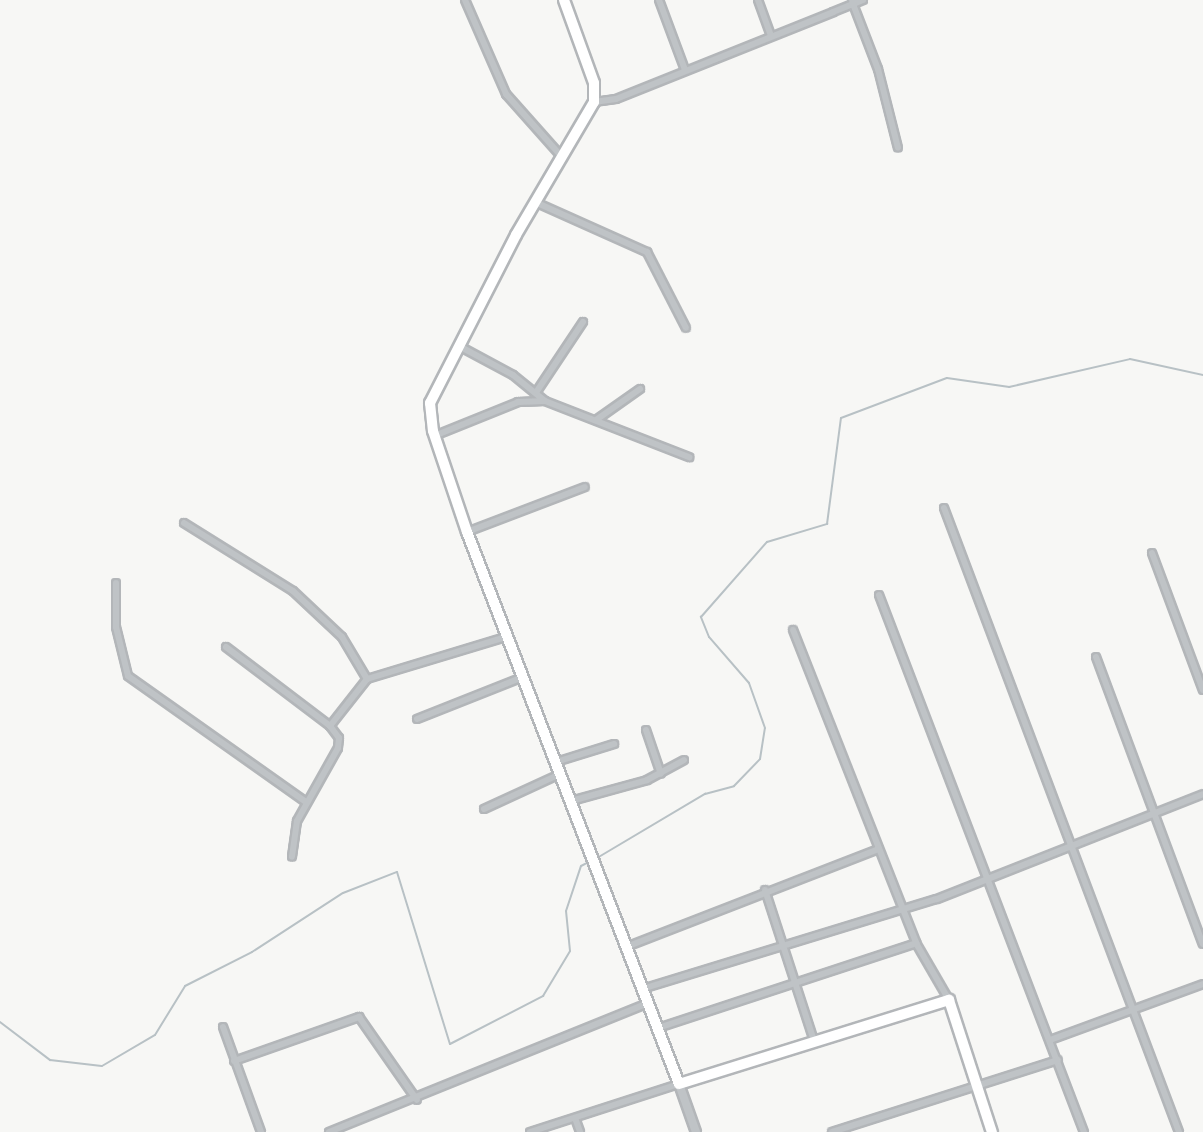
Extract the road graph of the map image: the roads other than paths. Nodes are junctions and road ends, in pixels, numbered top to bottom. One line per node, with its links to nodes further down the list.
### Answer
1 (465, 0): 11 (street)
2 (564, 0): 9 (highway)
3 (659, 0): 8 (street)
4 (758, 0): 7 (street)
5 (863, 0): 6 (street)
6 (853, 2): 7 (street); 10 (street)
7 (771, 36): 8 (street)
8 (685, 70): 9 (street)
9 (594, 102): 11 (highway)
10 (898, 148)
11 (561, 156): 12 (highway)
12 (535, 202): 14 (street); 15 (highway)
13 (583, 322): 17 (street)
14 (686, 328)
15 (457, 345): 17 (street); 20 (highway)
16 (640, 389): 19 (street)
17 (537, 391): 18 (street)
18 (545, 401): 19 (street); 20 (street)
19 (596, 420): 21 (street)
20 (434, 436): 25 (highway)
21 (689, 457)
22 (585, 487): 25 (street)
23 (944, 508): 49 (street)
24 (184, 523): 34 (street)
25 (467, 532): 30 (highway)
26 (1152, 553): 35 (street)
27 (116, 583): 46 (street)
28 (879, 594): 52 (street)
29 (793, 630): 50 (street)
30 (509, 636): 33 (highway); 34 (street)
31 (226, 648): 37 (street)
32 (1096, 657): 48 (street)
33 (523, 677): 36 (street); 41 (highway)
34 (367, 679): 37 (street)
35 (1203, 690)
36 (416, 719)
37 (330, 726): 46 (street)
38 (646, 730): 43 (street)
39 (614, 744): 41 (street)
40 (684, 761): 43 (street)
41 (556, 762): 42 (highway)
42 (560, 774): 45 (highway); 47 (street)
43 (661, 774): 45 (street)
44 (1203, 794): 48 (street)
45 (571, 801): 58 (highway)
46 (306, 802): 51 (street)
47 (484, 809)
48 (1156, 816): 49 (street); 56 (street)
49 (1074, 847): 52 (street); 64 (street)
50 (879, 849): 53 (street); 54 (street)
51 (292, 857)
52 (989, 879): 54 (street); 67 (street)
53 (765, 890): 57 (street); 58 (street)
54 (903, 909): 55 (street); 57 (street)
55 (916, 943): 59 (street); 62 (street)
56 (1203, 944)
57 (783, 945): 59 (street); 61 (street)
58 (626, 947): 61 (highway)
59 (794, 982): 66 (street); 68 (street)
60 (1203, 984): 64 (street)
61 (642, 989): 63 (highway)
62 (949, 1000): 68 (highway); 72 (highway)
63 (648, 1003): 66 (highway); 73 (street)
64 (1133, 1009): 67 (street); 84 (street)
65 (223, 1027): 69 (street)
66 (658, 1028): 71 (highway)
67 (1050, 1040): 70 (street)
68 (814, 1041): 71 (highway)
69 (234, 1060): 73 (street); 76 (street)
70 (1058, 1060): 72 (street); 83 (street)
71 (679, 1084): 74 (street); 80 (street)
72 (978, 1087): 81 (street); 82 (highway)
73 (417, 1100): 77 (street)
74 (575, 1118): 75 (street); 79 (street)
75 (548, 1129): 78 (street)
76 (261, 1132)
77 (329, 1132)
78 (530, 1132)
79 (580, 1132)
80 (696, 1132)
81 (832, 1132)
82 (992, 1132)
83 (1084, 1132)
84 (1179, 1132)

